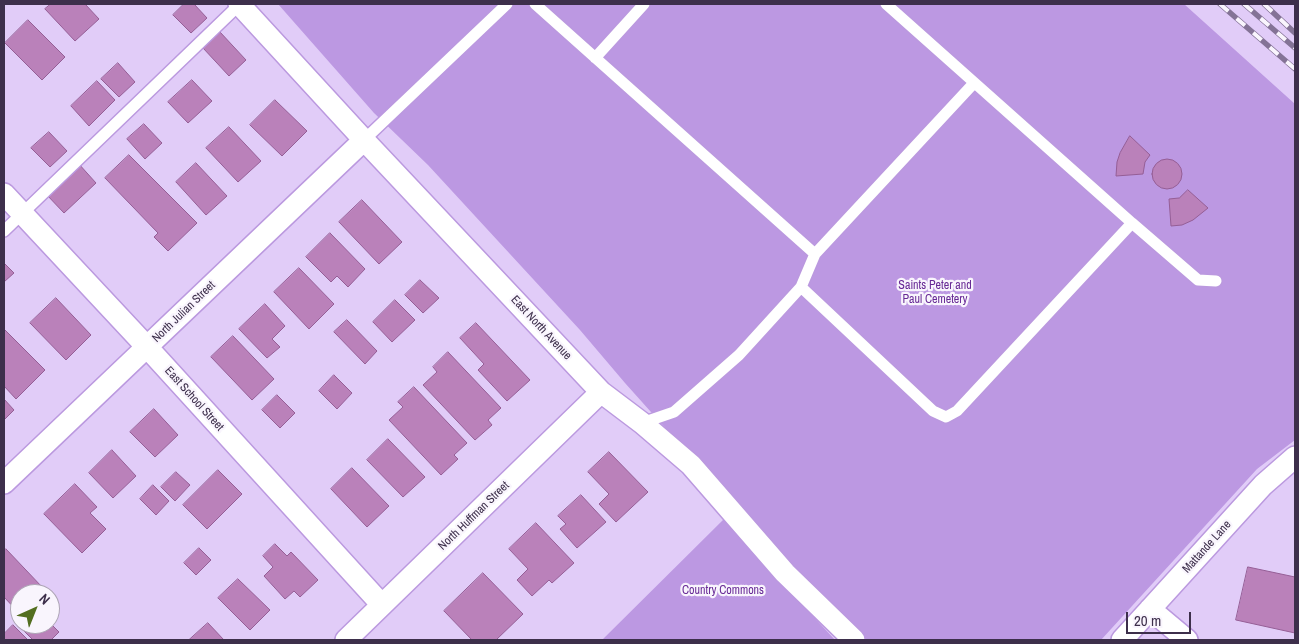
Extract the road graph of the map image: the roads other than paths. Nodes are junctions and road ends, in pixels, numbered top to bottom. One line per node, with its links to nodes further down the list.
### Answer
1 (240, 4): 8 (street, East North Avenue); 10 (lane)
2 (507, 4): 8 (lane)
3 (535, 4): 6 (lane)
4 (644, 4): 6 (lane)
5 (886, 4): 7 (lane)
6 (595, 58): 13 (lane)
7 (974, 83): 11 (lane); 13 (lane)
8 (364, 140): 16 (street, North Julian Street); 17 (street, East North Avenue)
9 (4, 194): 10 (street, East School Street)
10 (22, 214): 12 (lane); 16 (street, East School Street)
11 (1132, 223): 14 (lane); 15 (lane)
12 (4, 231)
13 (815, 254): 15 (lane)
14 (1216, 281)
15 (801, 288): 18 (lane)
16 (147, 347): 20 (street, North Julian Street); 21 (street, East School Street)
17 (601, 392): 18 (street, East North Avenue); 21 (street, North Huffman Street)
18 (642, 423): 24 (street, East North Avenue)
19 (1295, 457): 22 (street, Mattande Lane)
20 (4, 484)
21 (382, 606): 23 (street, North Huffman Street)
22 (1150, 609): 25 (street, Mattande Lane); 26 (street)
23 (346, 640)
24 (854, 640)
25 (1122, 640)
26 (1187, 640)

